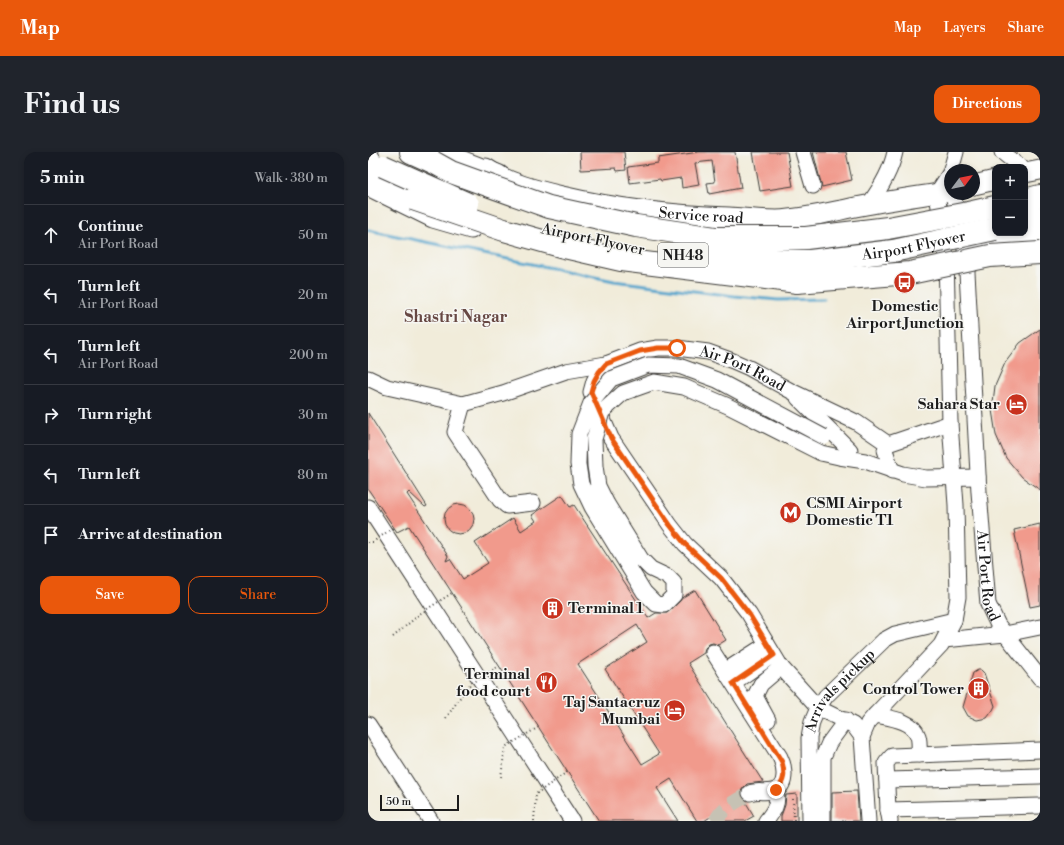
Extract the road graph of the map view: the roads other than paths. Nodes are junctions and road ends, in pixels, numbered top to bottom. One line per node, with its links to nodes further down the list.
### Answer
1 (411, 152): 7 (highway, Airport Flyover / NH48)
2 (461, 152): 11 (main road, Service road)
3 (803, 152): 15 (street)
4 (895, 152): 21 (street)
5 (956, 152): 9 (street)
6 (1002, 152): 10 (street)
7 (434, 157): 11 (highway); 22 (highway, Airport Flyover / NH48, bridge)
8 (373, 161): 25 (highway, Airport Flyover / NH48, bridge); 27 (highway, bridge)
9 (953, 164)
10 (1019, 164)
11 (498, 176): 21 (main road, Service road)
12 (992, 181): 13 (main road)
13 (980, 184)
14 (368, 186): 29 (main road)
15 (813, 186)
16 (944, 193): 21 (main road, Service road)
17 (1040, 196): 18 (highway)
18 (1028, 199)
19 (947, 200): 29 (street, Air Port Road)
20 (949, 200): 28 (street, Air Port Road)
21 (869, 204)
22 (992, 208)
23 (1040, 218): 24 (highway)
24 (1028, 221)
25 (992, 230)
26 (1040, 235): 28 (main road)
27 (1040, 253)
28 (966, 254): 29 (main road); 39 (street, Air Port Road)
29 (946, 257): 34 (street, Air Port Road)
30 (606, 364): 32 (street, Air Port Road); 33 (street, Air Port Road); 48 (street)
31 (368, 378): 33 (street)
32 (791, 390): 35 (street, Air Port Road); 36 (street)
33 (463, 404): 41 (street)
34 (950, 423): 35 (street); 40 (street, Air Port Road)
35 (888, 444): 38 (street)
36 (850, 450): 37 (street); 37 (street, bridge)
37 (865, 461): 38 (street)
38 (892, 470): 40 (street)
39 (978, 477): 40 (street); 45 (street, Air Port Road)
40 (953, 478): 43 (street, Air Port Road)
41 (533, 503)
42 (368, 507): 65 (street)
43 (954, 620): 46 (street, Air Port Road); 51 (street, Arrivals pickup)
44 (1040, 627): 45 (street)
45 (1005, 634): 46 (street); 50 (street, Air Port Road)
46 (944, 640): 52 (street, Air Port Road)
47 (713, 652): 49 (street)
48 (774, 655): 49 (street); 51 (street); 60 (street)
49 (729, 677): 60 (street)
50 (1040, 678)
51 (818, 708): 53 (street); 67 (street, Arrivals pickup)
52 (875, 715): 55 (street, Air Port Road); 57 (street)
53 (846, 720): 55 (street, Arrivals pickup); 68 (street, Arrivals pickup)
54 (368, 724): 64 (street)
55 (862, 737): 69 (street)
56 (1040, 750): 57 (street)
57 (919, 755): 59 (street)
58 (1040, 776): 59 (street)
59 (887, 780): 63 (street)
60 (787, 792): 61 (street); 66 (street)
61 (750, 793)
62 (1040, 806): 63 (street)
63 (889, 816)
64 (431, 821)
65 (572, 821)
66 (766, 821)
67 (810, 821)
68 (823, 821)
69 (868, 821)

